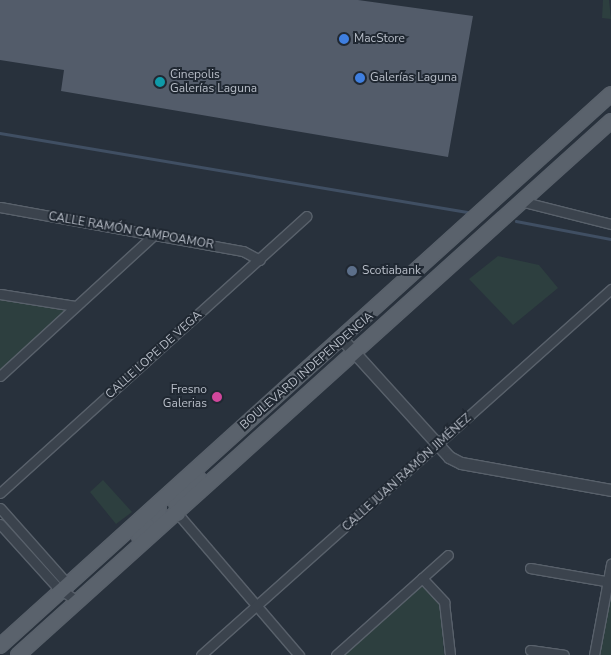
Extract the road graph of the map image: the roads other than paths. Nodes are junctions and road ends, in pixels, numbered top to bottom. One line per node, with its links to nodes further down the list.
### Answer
1 (611, 94): 5 (main road, BOULEVARD INDEPENDENCIA)
2 (611, 121): 3 (main road, BOULEVARD INDEPENDENCIA)
3 (524, 202): 7 (street); 10 (main road, BOULEVARD INDEPENDENCIA)
4 (0, 207): 8 (street, CALLE RAMÓN CAMPOAMOR)
5 (484, 212): 10 (main road); 14 (main road, BOULEVARD INDEPENDENCIA)
6 (307, 216): 9 (street, CALLE LOPE DE VEGA)
7 (611, 224)
8 (156, 234): 9 (street, CALLE RAMÓN CAMPOAMOR); 13 (street)
9 (260, 260): 20 (street, CALLE LOPE DE VEGA)
10 (457, 263): 15 (main road, BOULEVARD INDEPENDENCIA)
11 (611, 289): 18 (street, CALLE JUAN RAMÓN JIMÉNEZ)
12 (0, 294): 13 (street)
13 (75, 306): 16 (street)
14 (343, 340): 15 (street); 17 (main road, BOULEVARD INDEPENDENCIA)
15 (356, 355): 18 (street); 23 (main road, BOULEVARD INDEPENDENCIA)
16 (0, 376)
17 (223, 445): 21 (main road, BOULEVARD INDEPENDENCIA); 23 (main road)
18 (436, 448): 19 (street); 33 (street, CALLE JUAN RAMÓN JIMÉNEZ)
19 (611, 490)
20 (0, 493)
21 (159, 503): 26 (main road); 31 (main road, BOULEVARD INDEPENDENCIA)
22 (0, 508): 31 (street)
23 (178, 514): 26 (main road, BOULEVARD INDEPENDENCIA); 33 (street)
24 (0, 524): 31 (street)
25 (448, 555): 29 (street)
26 (130, 556): 32 (main road, BOULEVARD INDEPENDENCIA)
27 (611, 564): 30 (street)
28 (530, 568): 30 (street)
29 (422, 578): 39 (street); 40 (street)
30 (609, 582): 42 (street)
31 (65, 588): 32 (street); 34 (main road, BOULEVARD INDEPENDENCIA)
32 (78, 602): 36 (main road, BOULEVARD INDEPENDENCIA)
33 (257, 606): 37 (street, CALLE JUAN RAMÓN JIMÉNEZ); 38 (street)
34 (0, 646)
35 (530, 650): 41 (street)
36 (18, 655)
37 (201, 655)
38 (299, 655)
39 (336, 655)
40 (450, 655)
41 (564, 655)
42 (594, 655)

